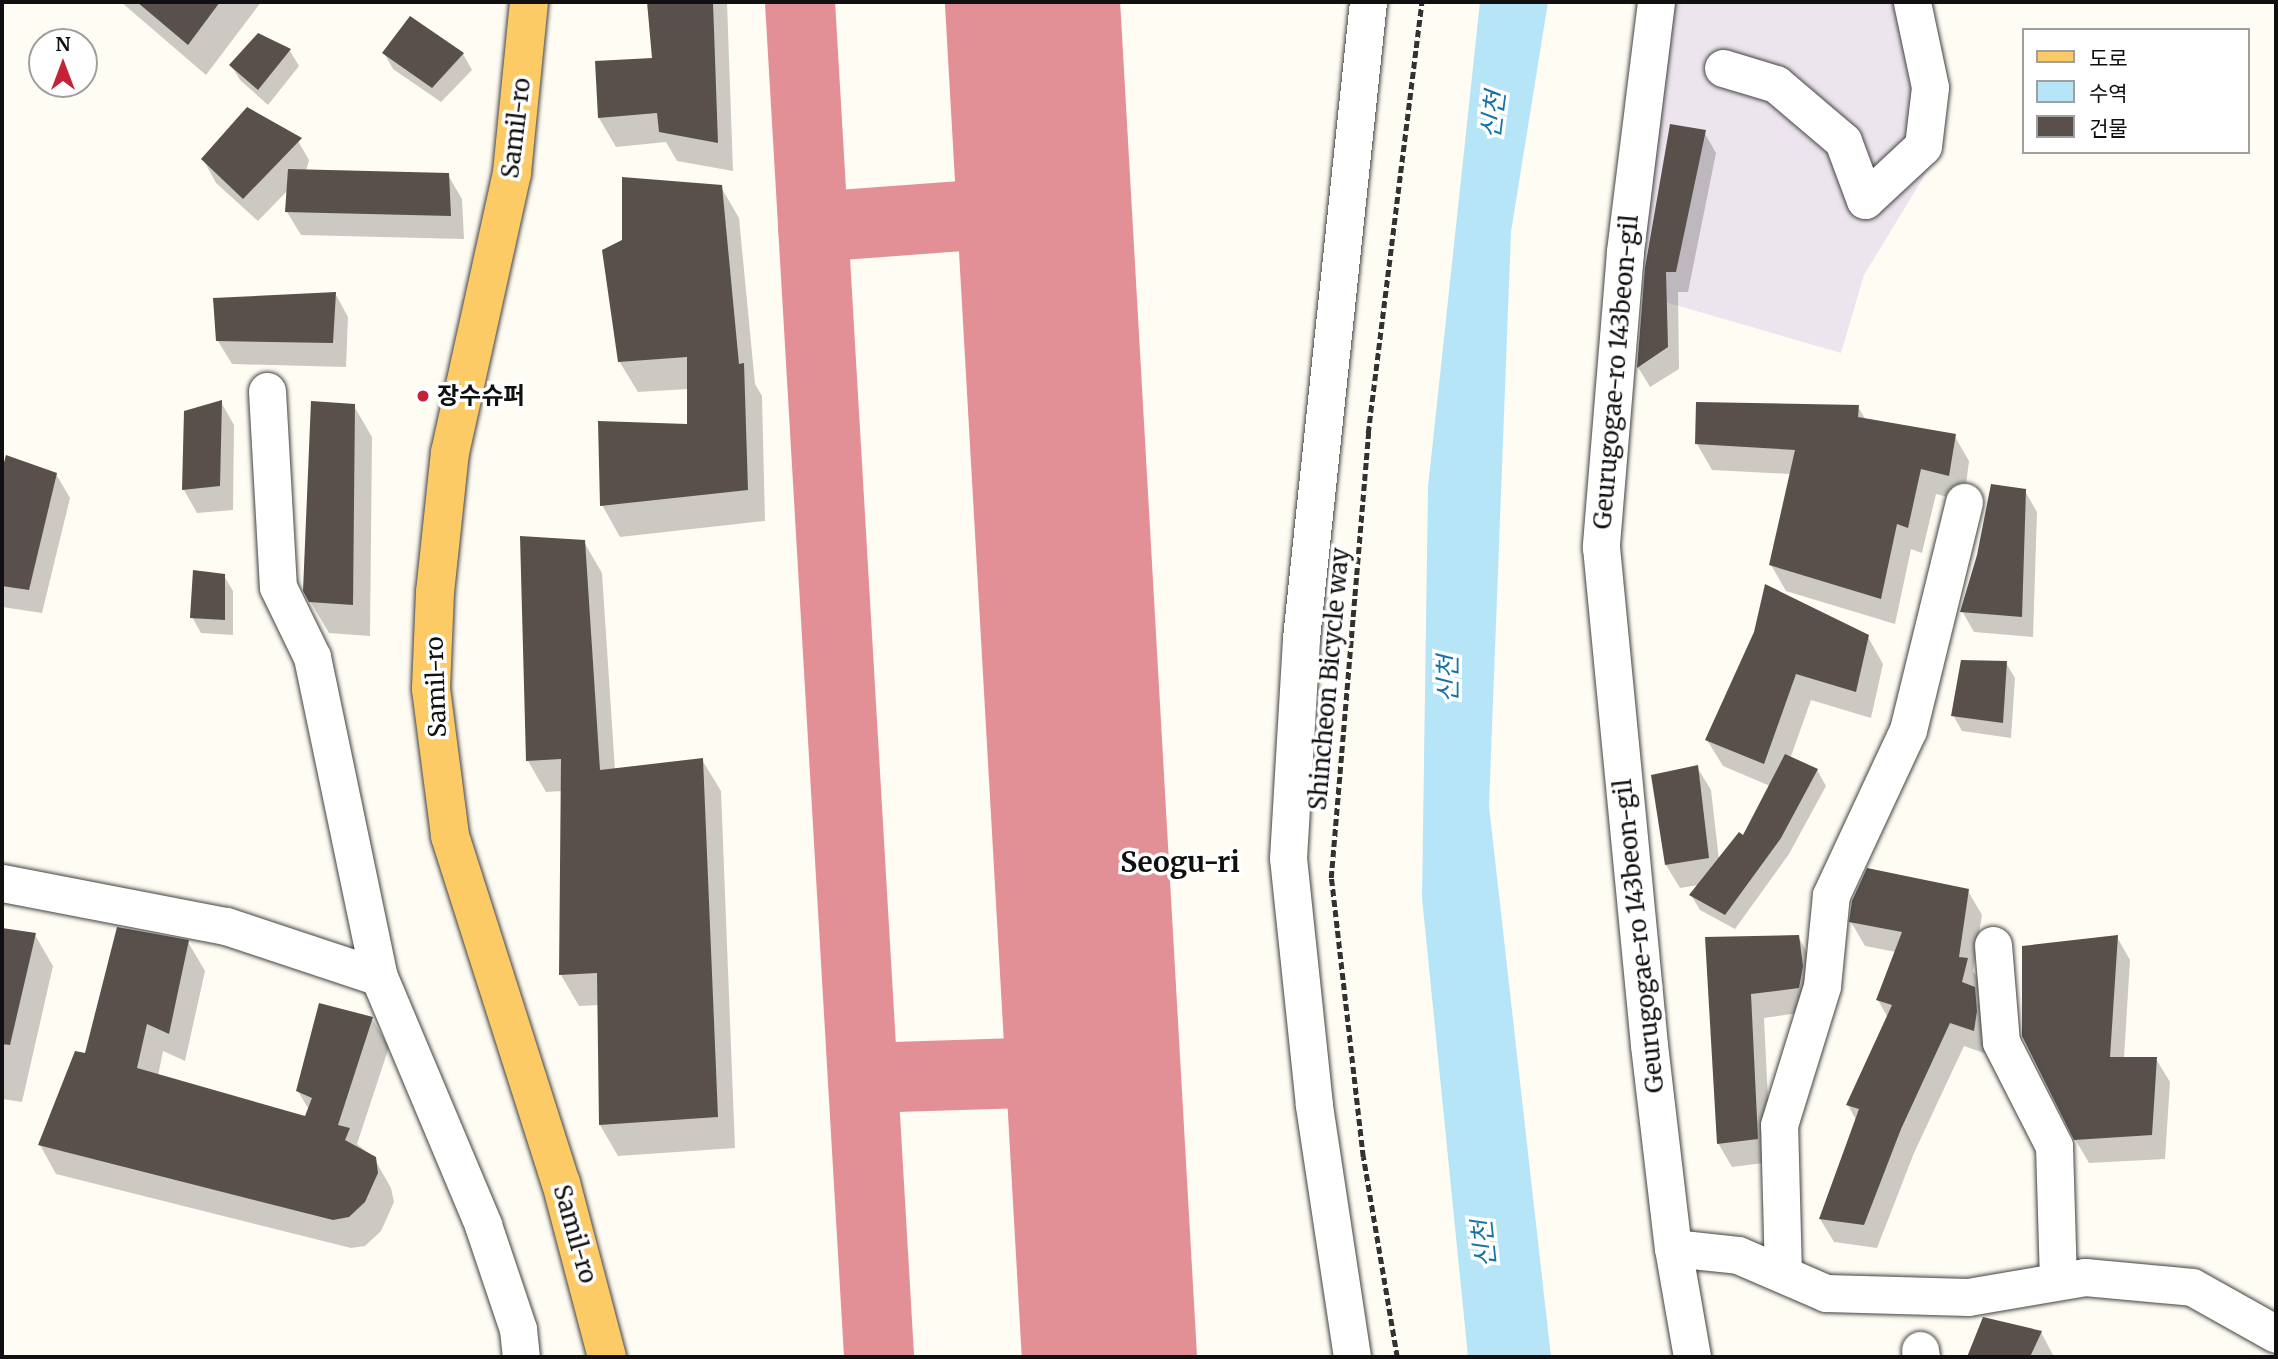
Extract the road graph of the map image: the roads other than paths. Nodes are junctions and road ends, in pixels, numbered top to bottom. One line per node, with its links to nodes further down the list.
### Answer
1 (529, 2): 16 (main road, Samil-ro)
2 (1368, 2): 17 (street)
3 (1656, 2): 11 (street, Geurugogae-ro 143beon-gil)
4 (1912, 2): 5 (street)
5 (1723, 68)
6 (267, 391): 10 (street)
7 (1965, 502): 12 (street)
8 (2, 883): 10 (street)
9 (1993, 945): 13 (street)
10 (379, 977): 15 (street)
11 (1673, 1248): 12 (street); 18 (street, Geurugogae-ro 143beon-gil)
12 (1783, 1274): 13 (street)
13 (2058, 1281): 14 (street)
14 (2276, 1334)
15 (521, 1357)
16 (607, 1357)
17 (1352, 1357)
18 (1692, 1357)

